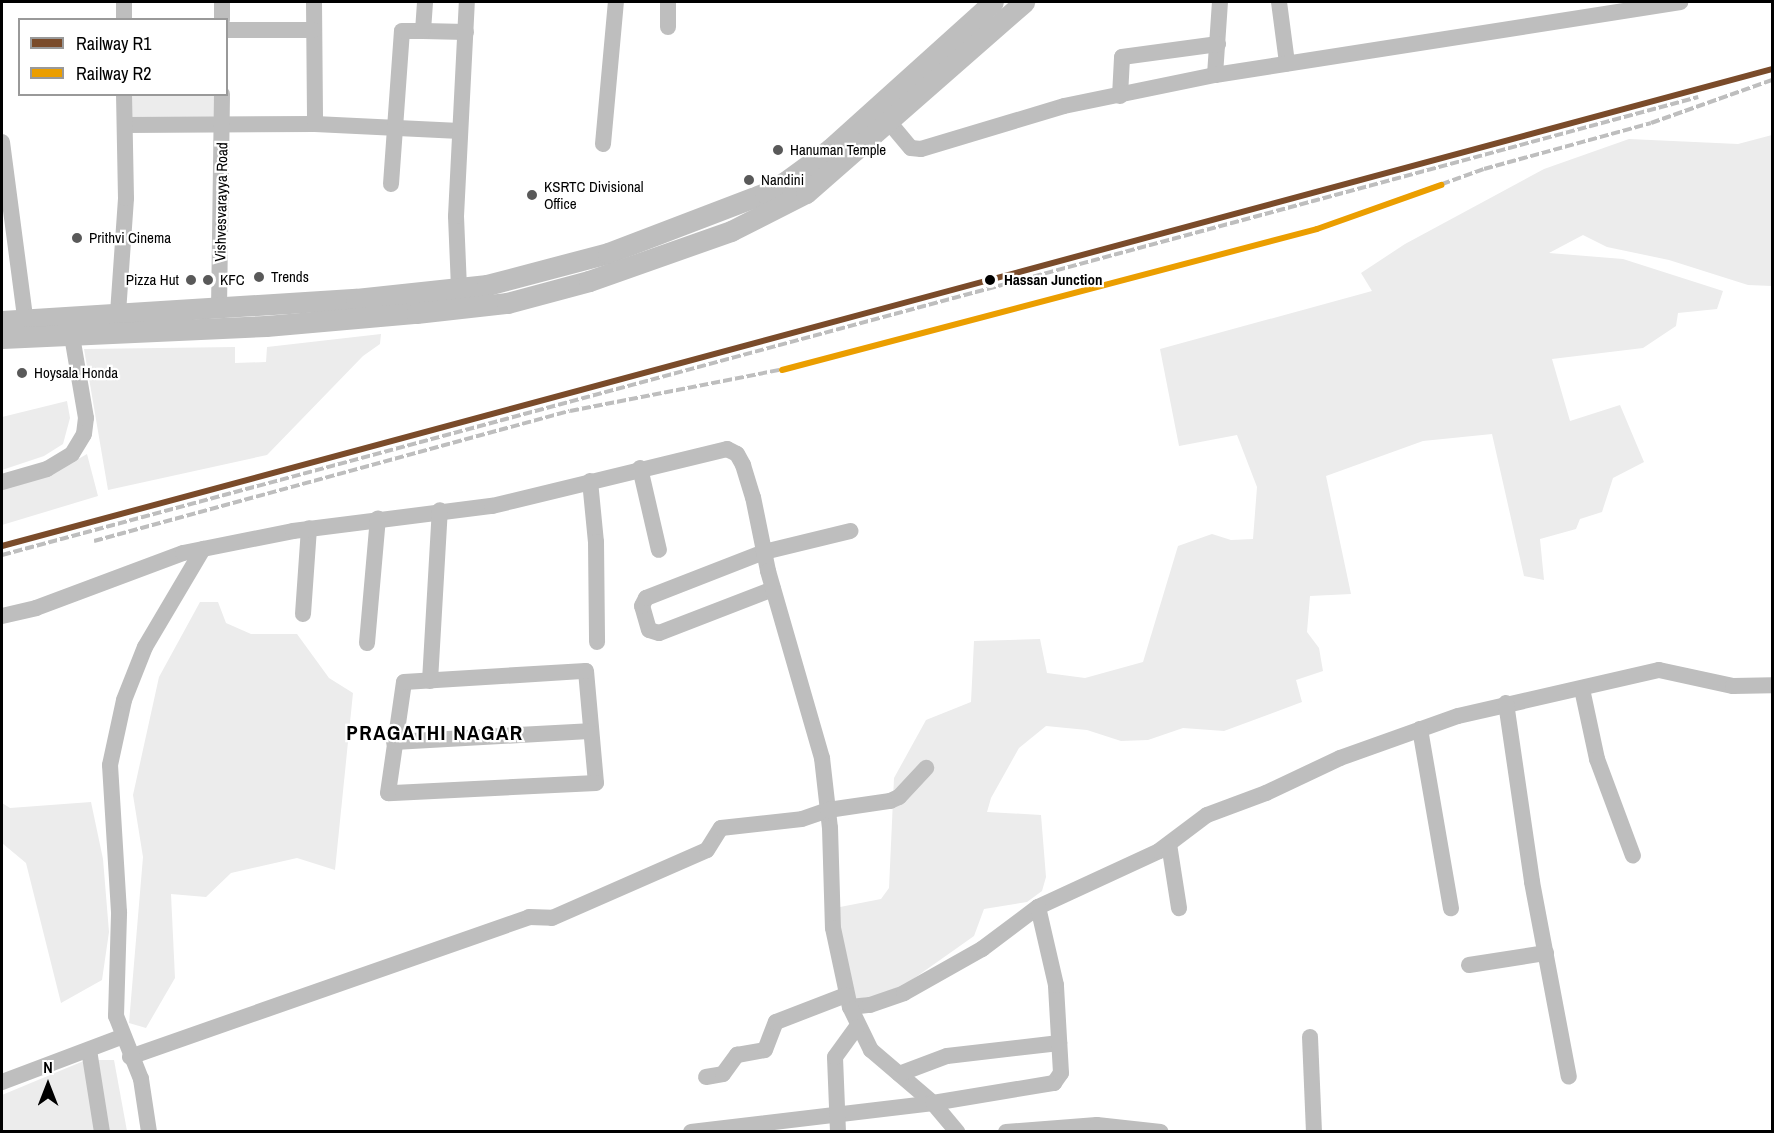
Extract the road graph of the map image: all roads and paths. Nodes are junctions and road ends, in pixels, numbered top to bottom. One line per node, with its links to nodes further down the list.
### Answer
1 (124, 2): 14 (street)
2 (222, 2): 15 (street)
3 (314, 2): 18 (street)
4 (425, 2): 19 (street)
5 (467, 2): 20 (street)
6 (616, 2): 34 (street)
7 (668, 2): 16 (street)
8 (993, 2): 35 (main road)
9 (1024, 2): 27 (main road)
10 (1221, 2): 21 (street)
11 (1279, 2): 22 (street)
12 (1680, 2): 13 (street)
13 (1595, 9): 22 (street)
14 (124, 18)
15 (222, 18)
16 (668, 27)
17 (228, 30): 18 (street)
18 (314, 30): 29 (street)
19 (423, 31): 20 (street); 31 (street)
20 (466, 32): 32 (street)
21 (1218, 44): 23 (street); 26 (street)
22 (1287, 63): 23 (street)
23 (1215, 75): 26 (street)
24 (124, 96): 30 (street)
25 (222, 96): 28 (street, Vishvesvarayya Road)
26 (1120, 96): 27 (street)
27 (889, 122): 35 (main road)
28 (223, 124): 29 (street); 30 (street); 41 (street, Vishvesvarayya Road)
29 (315, 124): 31 (street)
30 (125, 125): 40 (street)
31 (394, 128): 32 (street); 36 (street)
32 (459, 131): 39 (street)
33 (2, 142): 37 (street)
34 (603, 144)
35 (830, 162): 38 (main road)
36 (391, 184)
37 (5, 216): 44 (street)
38 (610, 263): 39 (main road); 41 (main road)
39 (459, 288): 41 (main road)
40 (118, 313): 41 (main road); 43 (main road)
41 (219, 318): 43 (main road)
42 (2, 321): 44 (main road)
43 (70, 325): 44 (main road); 48 (street)
44 (26, 328): 45 (main road)
45 (2, 338)
46 (640, 468): 47 (street); 54 (street); 55 (street)
47 (590, 481): 49 (street); 59 (street)
48 (2, 482)
49 (440, 510): 50 (street); 61 (street)
50 (378, 518): 51 (street); 60 (street)
51 (309, 528): 53 (street); 57 (street)
52 (850, 531): 55 (street)
53 (203, 549): 58 (street); 79 (street)
54 (659, 550)
55 (764, 552): 56 (street); 56 (street)
56 (773, 589): 69 (street)
57 (303, 614)
58 (2, 616)
59 (597, 642)
60 (367, 643)
61 (430, 681): 66 (street); 67 (street)
62 (1773, 685): 63 (street)
63 (1582, 689): 64 (street); 71 (street)
64 (1506, 703): 65 (street); 75 (street)
65 (1420, 729): 70 (street); 74 (street)
66 (589, 731): 67 (street); 67 (street)
67 (394, 742)
68 (926, 768): 69 (street)
69 (828, 810): 77 (street); 83 (street)
70 (1169, 844): 72 (street); 73 (street)
71 (1633, 856)
72 (1038, 907): 77 (street); 81 (street)
73 (1179, 908)
74 (1451, 908)
75 (1546, 953): 76 (street); 86 (street)
76 (1469, 965)
77 (848, 1001): 78 (street); 85 (street)
78 (857, 1027): 84 (street); 89 (street)
79 (121, 1037): 82 (street); 83 (street)
80 (1310, 1037): 100 (street)
81 (1059, 1043): 84 (street); 88 (street)
82 (89, 1050): 87 (street); 93 (street)
83 (130, 1057): 94 (street)
84 (899, 1074): 88 (street)
85 (706, 1077)
86 (1569, 1077)
87 (2, 1082)
88 (933, 1103): 89 (street); 90 (street)
89 (840, 1113): 95 (street); 96 (street)
90 (950, 1128)
91 (1087, 1129): 92 (street); 99 (street)
92 (1047, 1130): 98 (street)
93 (102, 1131)
94 (149, 1131)
95 (691, 1131)
96 (838, 1131)
97 (1006, 1131): 98 (street)
98 (1014, 1131)
99 (1161, 1131)
100 (1314, 1131)

